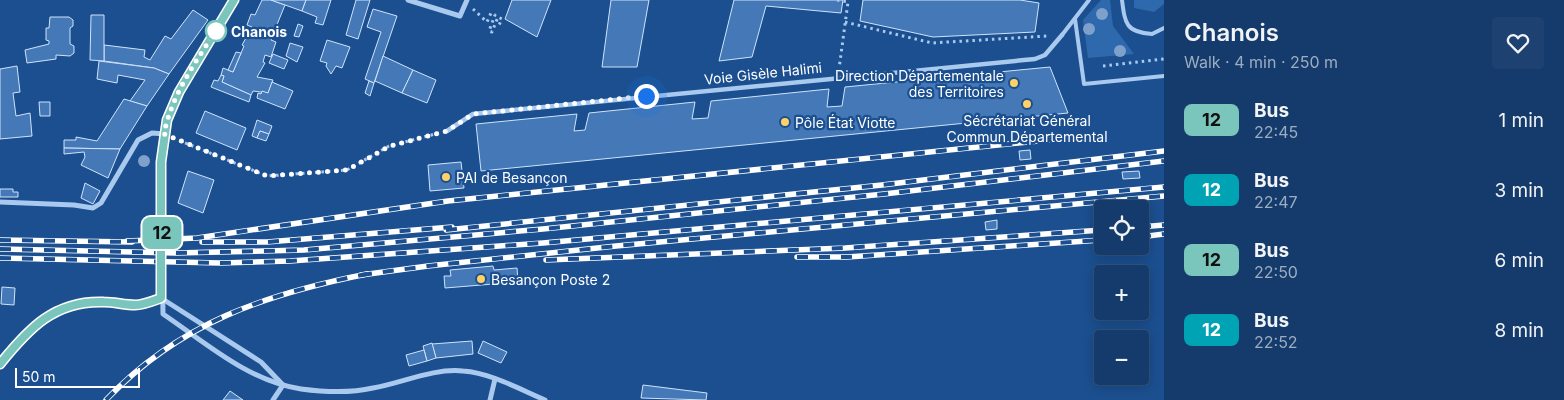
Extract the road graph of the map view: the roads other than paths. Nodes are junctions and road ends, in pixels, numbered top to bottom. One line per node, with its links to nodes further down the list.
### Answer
1 (234, 0): 11 (street)
2 (408, 0): 5 (street)
3 (1089, 0): 6 (lane, Voie Gisèle Halimi)
4 (1122, 0): 7 (lane)
5 (467, 1)
6 (1075, 19): 8 (lane, Voie Gisèle Halimi); 9 (lane)
7 (1164, 28)
8 (1062, 35): 10 (street, Voie Gisèle Halimi)
9 (1164, 76)
10 (447, 131)
11 (164, 134): 12 (street); 13 (street)
12 (0, 202)
13 (161, 298): 14 (street); 16 (street); 16 (street)
14 (0, 364)
15 (495, 378): 16 (street); 18 (street); 19 (street)
16 (284, 385): 17 (street)
17 (273, 400)
18 (490, 400)
19 (545, 400)

